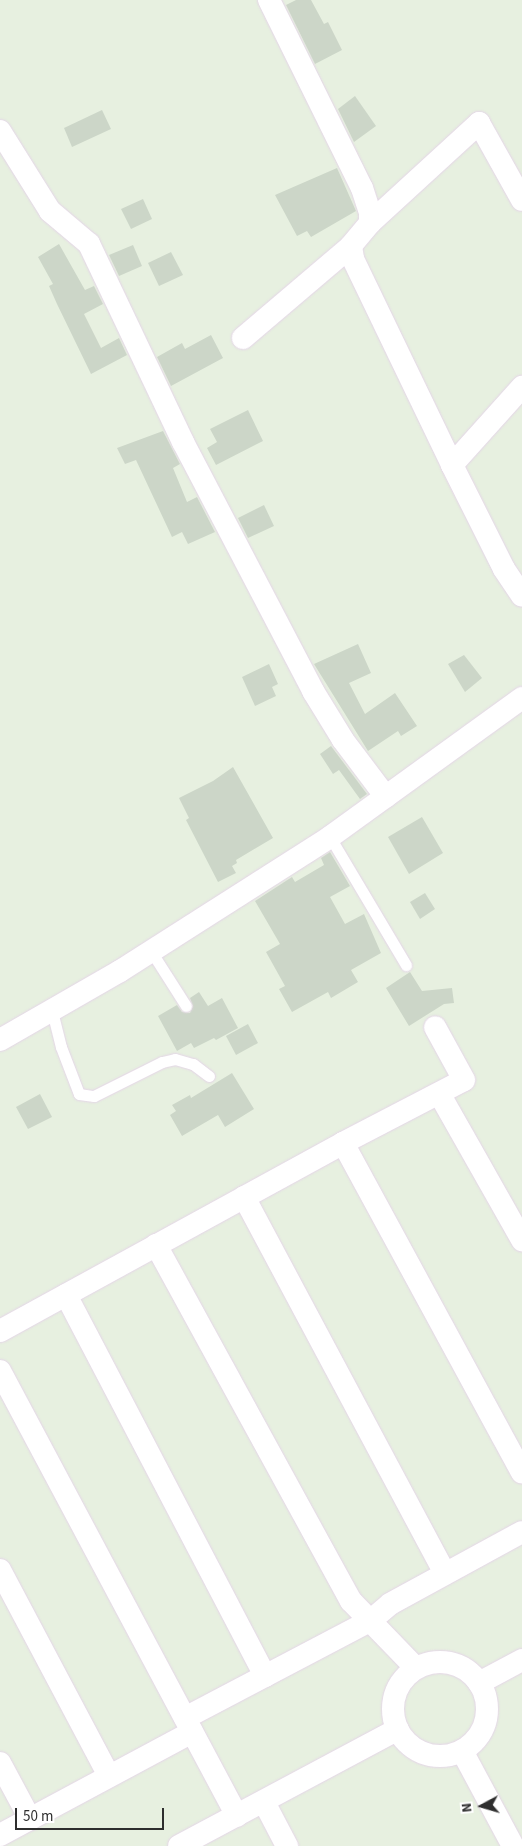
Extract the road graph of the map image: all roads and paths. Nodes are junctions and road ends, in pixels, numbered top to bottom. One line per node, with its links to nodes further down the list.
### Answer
1 (269, 0): 4 (street)
2 (0, 131): 11 (street)
3 (522, 200): 4 (street)
4 (370, 223): 5 (street)
5 (351, 246): 6 (street); 8 (street)
6 (243, 338)
7 (522, 386): 8 (street)
8 (452, 465): 9 (street)
9 (522, 596)
10 (522, 698): 11 (street)
11 (386, 797): 12 (street)
12 (330, 837): 13 (street); 14 (lane)
13 (151, 951): 15 (lane); 16 (street)
14 (406, 965)
15 (186, 1006)
16 (52, 1011): 18 (street); 19 (lane)
17 (435, 1027): 20 (street)
18 (0, 1040)
19 (209, 1076)
20 (440, 1096): 21 (street); 23 (street)
21 (343, 1143): 22 (street); 28 (street)
22 (244, 1197): 24 (street); 31 (street)
23 (522, 1240)
24 (156, 1245): 25 (street); 32 (street)
25 (66, 1295): 26 (street); 35 (street)
26 (0, 1331)
27 (0, 1371): 37 (street)
28 (522, 1472)
29 (522, 1532): 31 (street)
30 (0, 1570): 41 (street)
31 (445, 1574): 32 (street)
32 (370, 1621): 34 (street); 35 (street)
33 (522, 1660): 36 (street)
34 (416, 1668): 36 (street); 38 (street)
35 (265, 1676): 37 (street)
36 (479, 1683): 39 (street)
37 (188, 1725): 41 (street); 43 (street)
38 (398, 1728): 39 (street); 42 (street)
39 (462, 1751): 48 (street)
40 (0, 1763): 44 (street)
41 (109, 1776): 44 (street)
42 (264, 1802): 43 (street); 47 (street)
43 (237, 1816): 46 (street)
44 (30, 1819): 45 (street)
45 (0, 1835)
46 (179, 1846)
47 (287, 1846)
48 (513, 1846)

